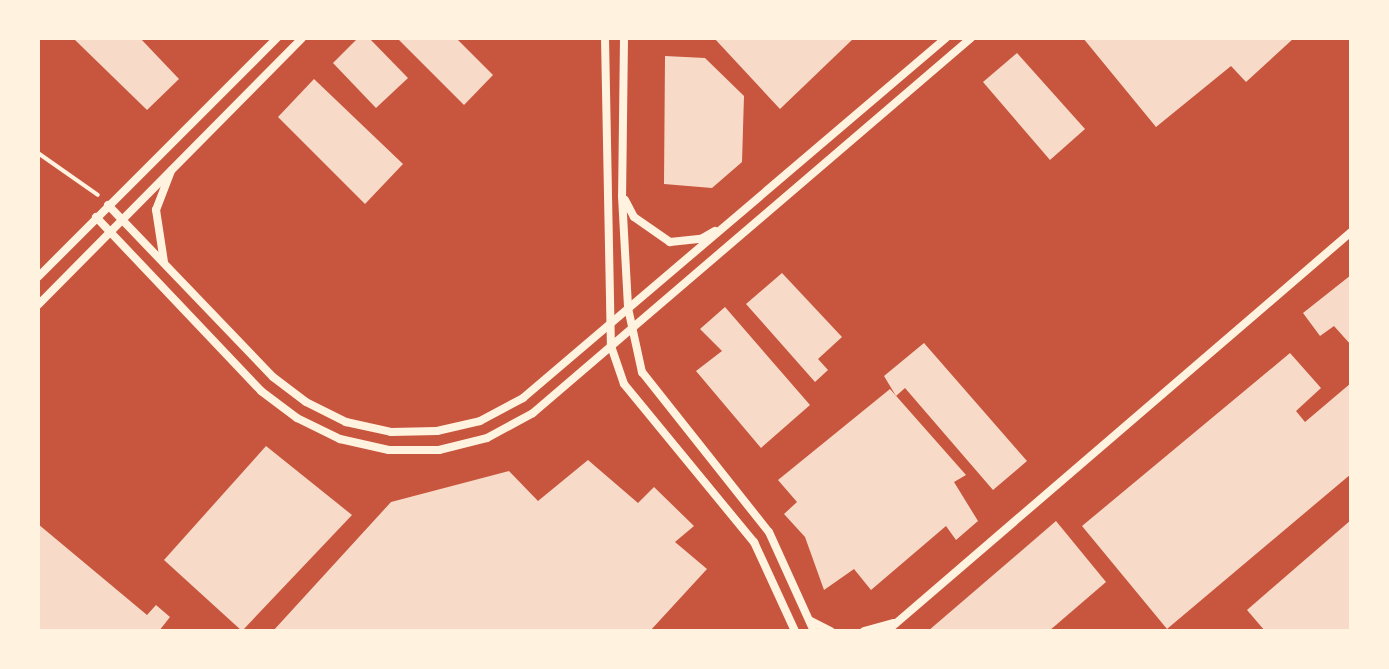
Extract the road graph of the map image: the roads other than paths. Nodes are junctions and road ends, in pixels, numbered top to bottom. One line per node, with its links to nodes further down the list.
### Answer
1 (277, 38): 9 (street)
2 (302, 38): 7 (street)
3 (605, 38): 19 (street)
4 (624, 38): 8 (street)
5 (946, 38): 11 (street)
6 (971, 38): 20 (street)
7 (173, 167): 12 (street); 15 (street)
8 (622, 196): 11 (street); 18 (street)
9 (108, 205): 10 (street); 12 (street)
10 (96, 217): 13 (street); 16 (street)
11 (736, 218): 18 (street)
12 (122, 219): 13 (street); 15 (street)
13 (109, 231): 17 (street); 21 (street)
14 (1351, 232): 23 (street)
15 (164, 263): 19 (street)
16 (38, 277)
17 (38, 305)
18 (628, 308): 19 (street); 20 (street)
19 (607, 325): 21 (street)
20 (632, 328): 21 (street); 22 (street)
21 (611, 346): 24 (street)
22 (811, 621): 25 (street); 26 (street)
23 (898, 621): 27 (street); 28 (street)
24 (795, 631)
25 (814, 631)
26 (831, 631)
27 (864, 631)
28 (887, 631)

